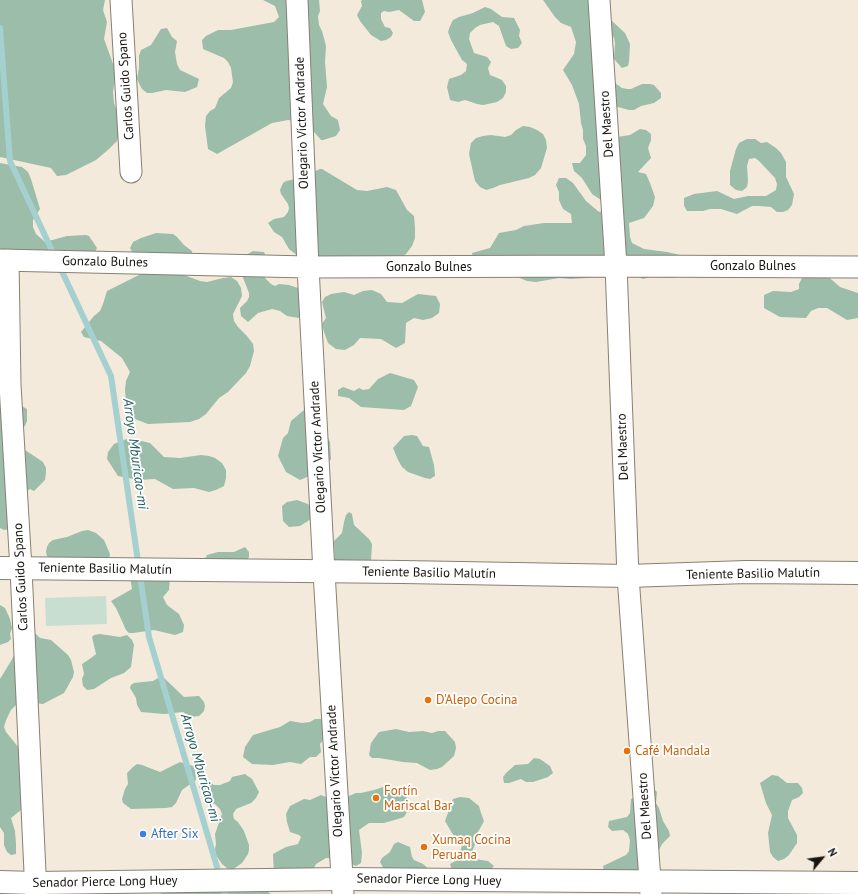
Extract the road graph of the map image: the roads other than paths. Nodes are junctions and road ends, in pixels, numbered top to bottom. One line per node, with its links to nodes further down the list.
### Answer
1 (121, 0): 4 (street, Carlos Guido Spano)
2 (297, 0): 7 (street, Olegario Víctor Andrade)
3 (599, 0): 6 (street, Del Maestro)
4 (132, 172)
5 (4, 260): 7 (street, Gonzalo Bulnes); 9 (street, Carlos Guido Spano)
6 (616, 266): 7 (street, Gonzalo Bulnes); 8 (street, Gonzalo Bulnes); 12 (street, Del Maestro)
7 (308, 267): 10 (street, Olegario Víctor Andrade)
8 (858, 267)
9 (10, 568): 10 (street, Teniente Basilio Malutín); 17 (street, Carlos Guido Spano)
10 (324, 572): 12 (street, Teniente Basilio Malutín); 15 (street, Olegario Víctor Andrade)
11 (858, 573): 12 (street, Teniente Basilio Malutín)
12 (628, 576): 16 (street, Del Maestro)
13 (0, 882): 17 (street, Senador Pierce Long Huey)
14 (858, 883): 16 (street, Senador Pierce Long Huey)
15 (342, 886): 16 (street, Senador Pierce Long Huey); 17 (street, Senador Pierce Long Huey)
16 (651, 888)
17 (35, 889)

